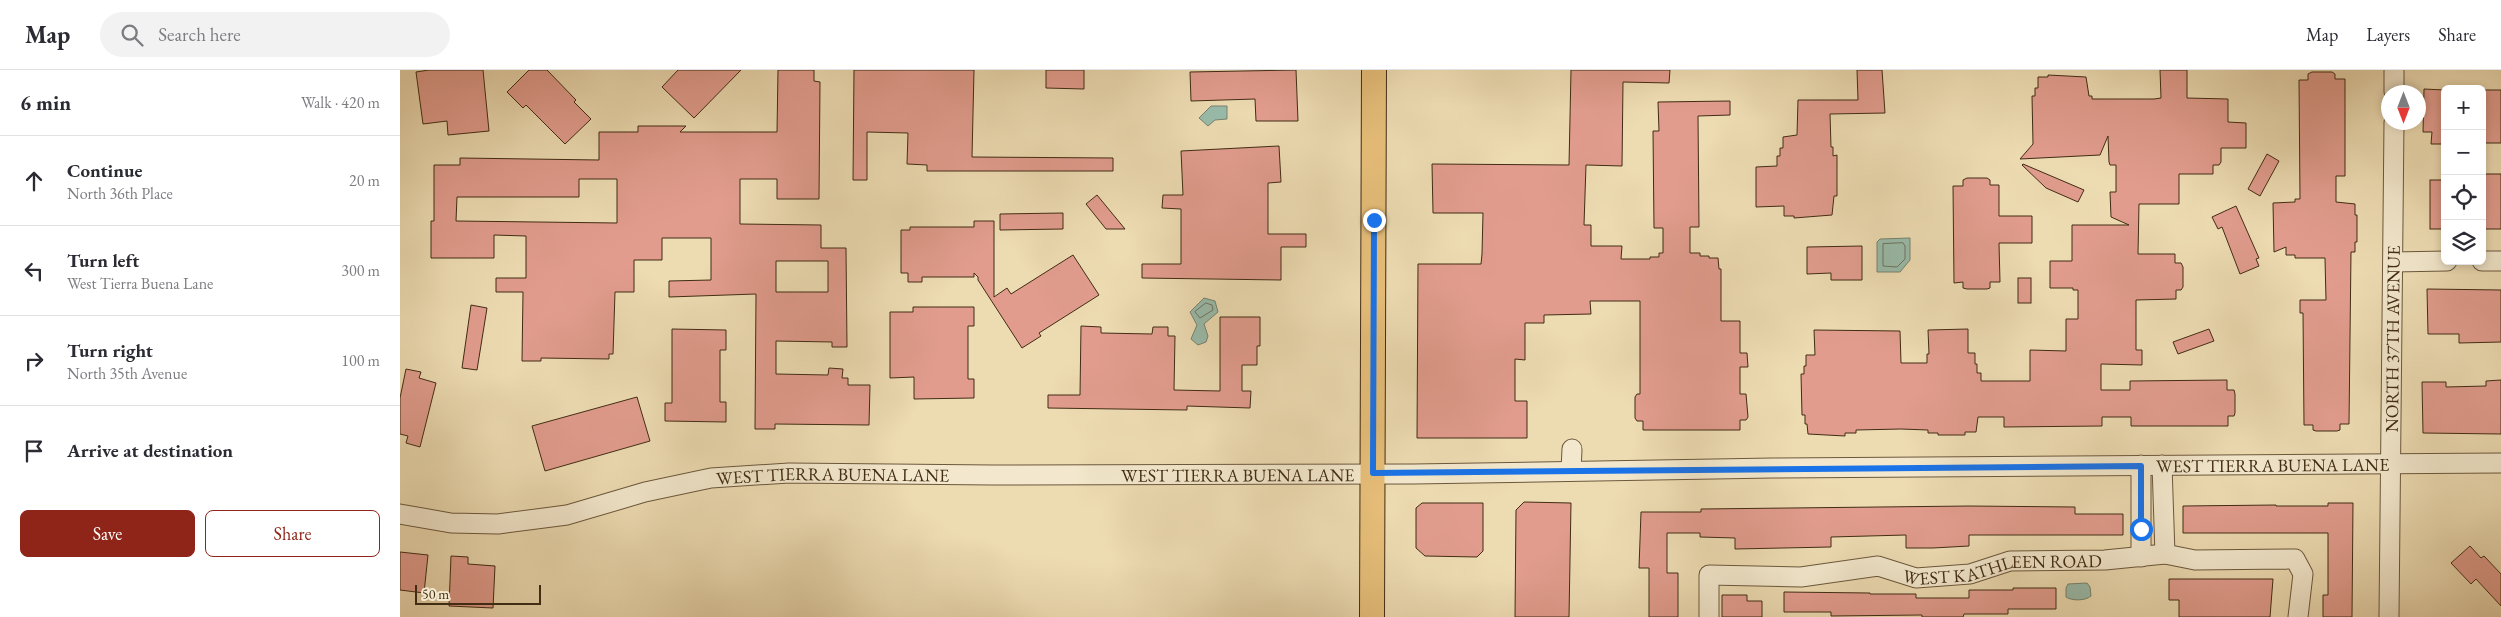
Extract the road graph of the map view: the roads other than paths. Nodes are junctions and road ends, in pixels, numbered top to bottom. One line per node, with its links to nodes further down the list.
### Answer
1 (1374, 70): 15 (main road)
2 (2394, 70): 3 (street)
3 (2394, 85)
4 (2394, 130): 8 (street, NORTH 37TH AVENUE)
5 (2441, 261): 8 (street)
6 (2486, 261): 7 (street)
7 (2501, 261)
8 (2393, 262): 10 (street, NORTH 37TH AVENUE)
9 (1572, 449): 14 (street)
10 (2392, 463): 11 (street, WEST TIERRA BUENA LANE); 12 (street, WEST TIERRA BUENA LANE); 24 (street, NORTH 37TH AVENUE)
11 (2501, 463)
12 (2162, 465): 13 (street, WEST TIERRA BUENA LANE); 17 (street)
13 (2141, 466): 14 (street, WEST TIERRA BUENA LANE); 18 (street)
14 (1572, 471): 15 (street, WEST TIERRA BUENA LANE)
15 (1373, 473): 16 (street, WEST TIERRA BUENA LANE); 21 (main road)
16 (400, 514)
17 (2164, 528): 18 (street); 19 (street)
18 (2141, 529): 20 (street)
19 (2165, 554): 20 (street, WEST KATHLEEN ROAD); 23 (street, WEST KATHLEEN ROAD)
20 (2142, 556): 22 (street, WEST KATHLEEN ROAD)
21 (1372, 617)
22 (1710, 617)
23 (2298, 617)
24 (2389, 617)

